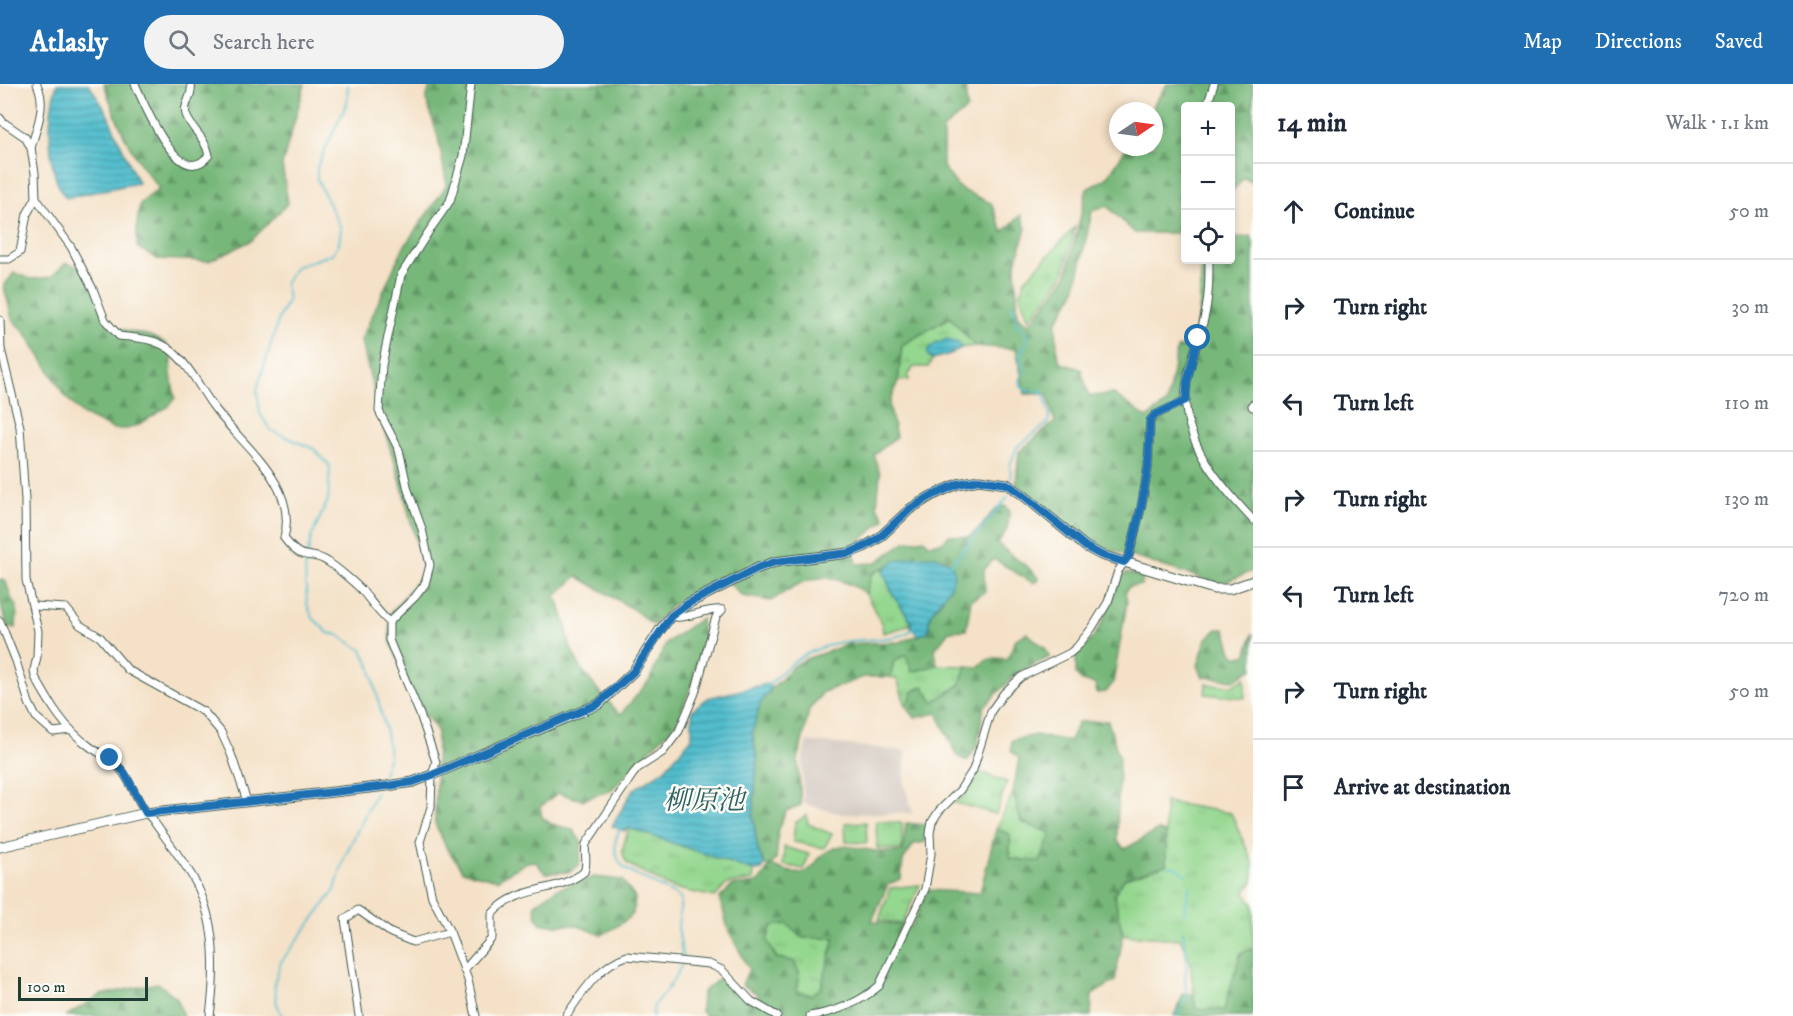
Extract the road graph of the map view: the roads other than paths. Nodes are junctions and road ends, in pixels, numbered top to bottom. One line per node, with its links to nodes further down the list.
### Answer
1 (37, 84): 8 (street)
2 (135, 84): 3 (street)
3 (191, 84)
4 (471, 84): 20 (street)
5 (1214, 84): 6 (street)
6 (1208, 102)
7 (0, 118): 8 (street)
8 (31, 148): 9 (street)
9 (36, 198): 10 (street); 20 (street)
10 (0, 259)
11 (1209, 264): 13 (street)
12 (0, 320): 17 (street)
13 (1186, 400): 14 (street); 15 (street)
14 (1253, 520)
15 (1124, 562): 16 (street); 18 (street); 33 (street)
16 (1253, 581)
17 (34, 606): 21 (street); 23 (street)
18 (671, 616): 22 (street); 27 (street)
19 (0, 621): 21 (street)
20 (389, 622): 22 (street)
21 (71, 730): 24 (street)
22 (432, 775): 23 (street); 26 (street)
23 (247, 801): 24 (street)
24 (146, 813): 25 (street); 28 (street)
25 (0, 847)
26 (450, 932): 27 (street); 29 (street)
27 (464, 970): 30 (street)
28 (210, 1016)
29 (359, 1016)
30 (476, 1016)
31 (566, 1016): 32 (street)
32 (777, 1016)
33 (810, 1016)

